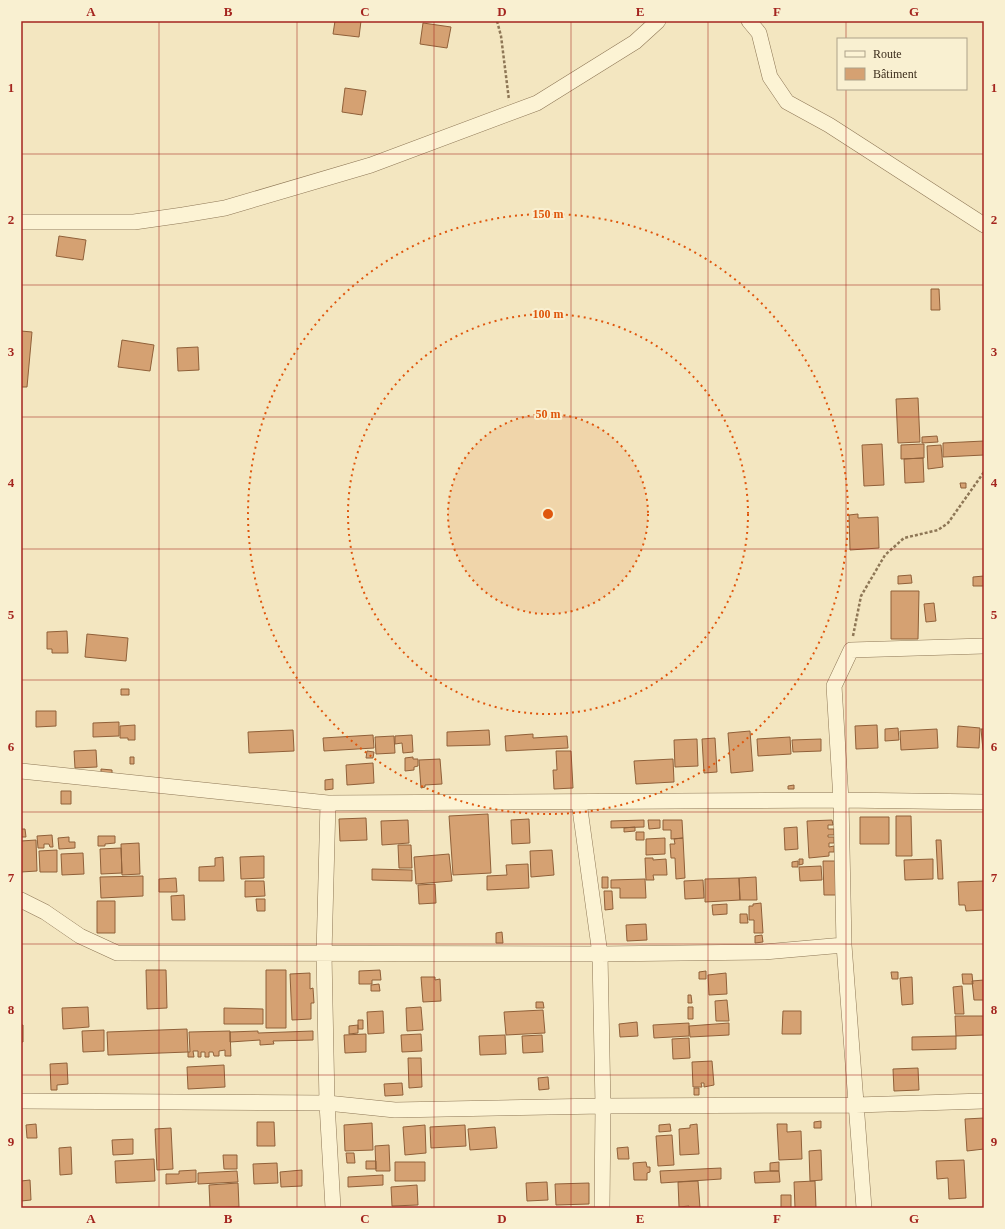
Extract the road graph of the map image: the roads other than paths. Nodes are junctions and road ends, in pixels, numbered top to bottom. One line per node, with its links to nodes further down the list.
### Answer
1 (658, 21): 3 (street)
2 (749, 21): 4 (street)
3 (21, 222)
4 (984, 224)
5 (984, 646): 7 (street)
6 (21, 771): 8 (street)
7 (841, 800): 9 (street); 10 (street); 12 (street)
8 (328, 802): 9 (street); 13 (street)
9 (579, 802): 14 (street)
10 (984, 802)
11 (21, 900): 13 (street)
12 (844, 945): 14 (street); 18 (street)
13 (324, 954): 14 (street); 17 (street)
14 (600, 954): 19 (street)
15 (21, 1101): 17 (street)
16 (984, 1101): 18 (street)
17 (327, 1103): 19 (street); 20 (street)
18 (856, 1104): 19 (street); 22 (street)
19 (603, 1106): 21 (street)
20 (332, 1208)
21 (602, 1208)
22 (864, 1208)

